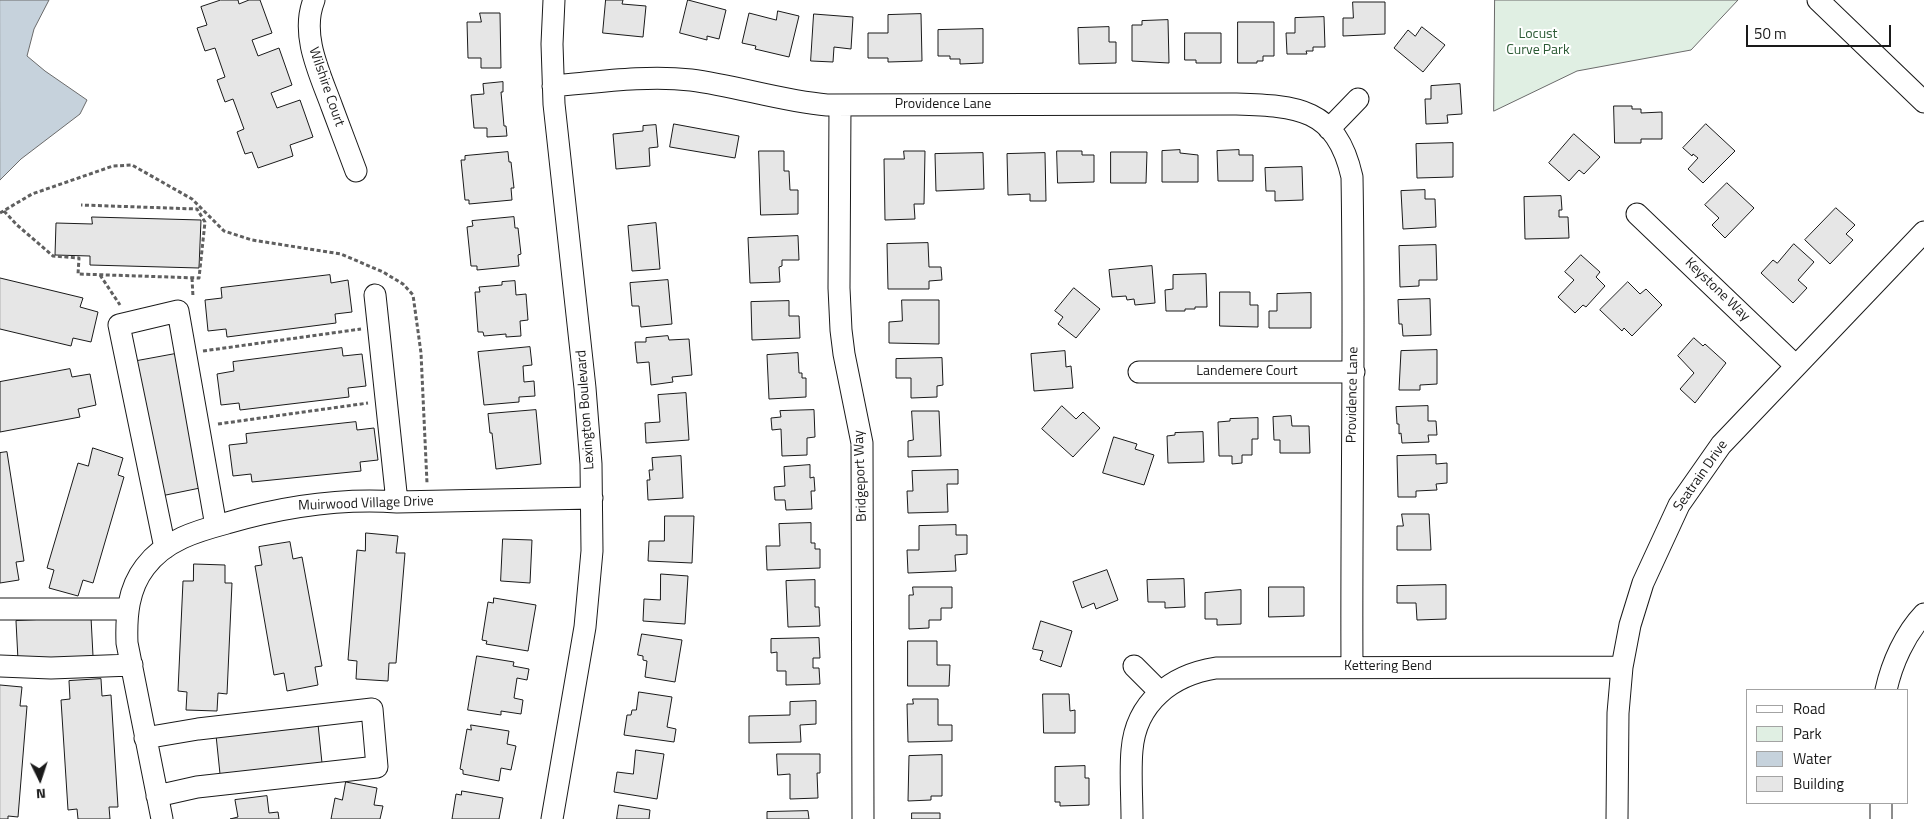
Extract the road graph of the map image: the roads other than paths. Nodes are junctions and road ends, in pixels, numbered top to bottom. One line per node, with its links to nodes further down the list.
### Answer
1 (314, 0): 9 (street, Wilshire Court)
2 (554, 0): 4 (street, Lexington Boulevard)
3 (1818, 0): 6 (street)
4 (553, 86): 7 (street, Providence Lane); 16 (street, Lexington Boulevard)
5 (1358, 99): 8 (street)
6 (1924, 102)
7 (840, 105): 8 (street, Providence Lane); 35 (street, Bridgeport Way)
8 (1329, 129): 15 (street, Providence Lane)
9 (356, 172)
10 (1637, 214): 13 (street, Keystone Way)
11 (1924, 232): 13 (street, Seatrain Drive)
12 (375, 295): 17 (street)
13 (1796, 366): 27 (street, Seatrain Drive)
14 (1139, 372): 15 (street, Landemere Court)
15 (1354, 372): 26 (street, Providence Lane)
16 (592, 498): 17 (street, Muirwood Village Drive); 34 (street, Lexington Boulevard)
17 (397, 502): 18 (street, Muirwood Village Drive)
18 (216, 526): 19 (street, Muirwood Village Drive); 19 (street)
19 (165, 548): 21 (street, Muirwood Village Drive)
20 (0, 609): 21 (street)
21 (128, 610): 23 (street, Muirwood Village Drive)
22 (1924, 614): 28 (street)
23 (132, 665): 24 (street); 30 (street, Muirwood Village Drive)
24 (0, 666)
25 (1134, 666): 29 (street)
26 (1352, 667): 27 (street, Kettering Bend); 29 (street, Kettering Bend)
27 (1622, 667): 37 (street, Seatrain Drive)
28 (1886, 689)
29 (1160, 692): 36 (street, Kettering Bend)
30 (145, 738): 31 (street, Muirwood Village Drive); 31 (street)
31 (156, 796): 33 (street, Muirwood Village Drive)
32 (1881, 804): 38 (street)
33 (162, 819)
34 (552, 819)
35 (864, 819)
36 (1132, 819)
37 (1617, 819)
38 (1881, 819)

